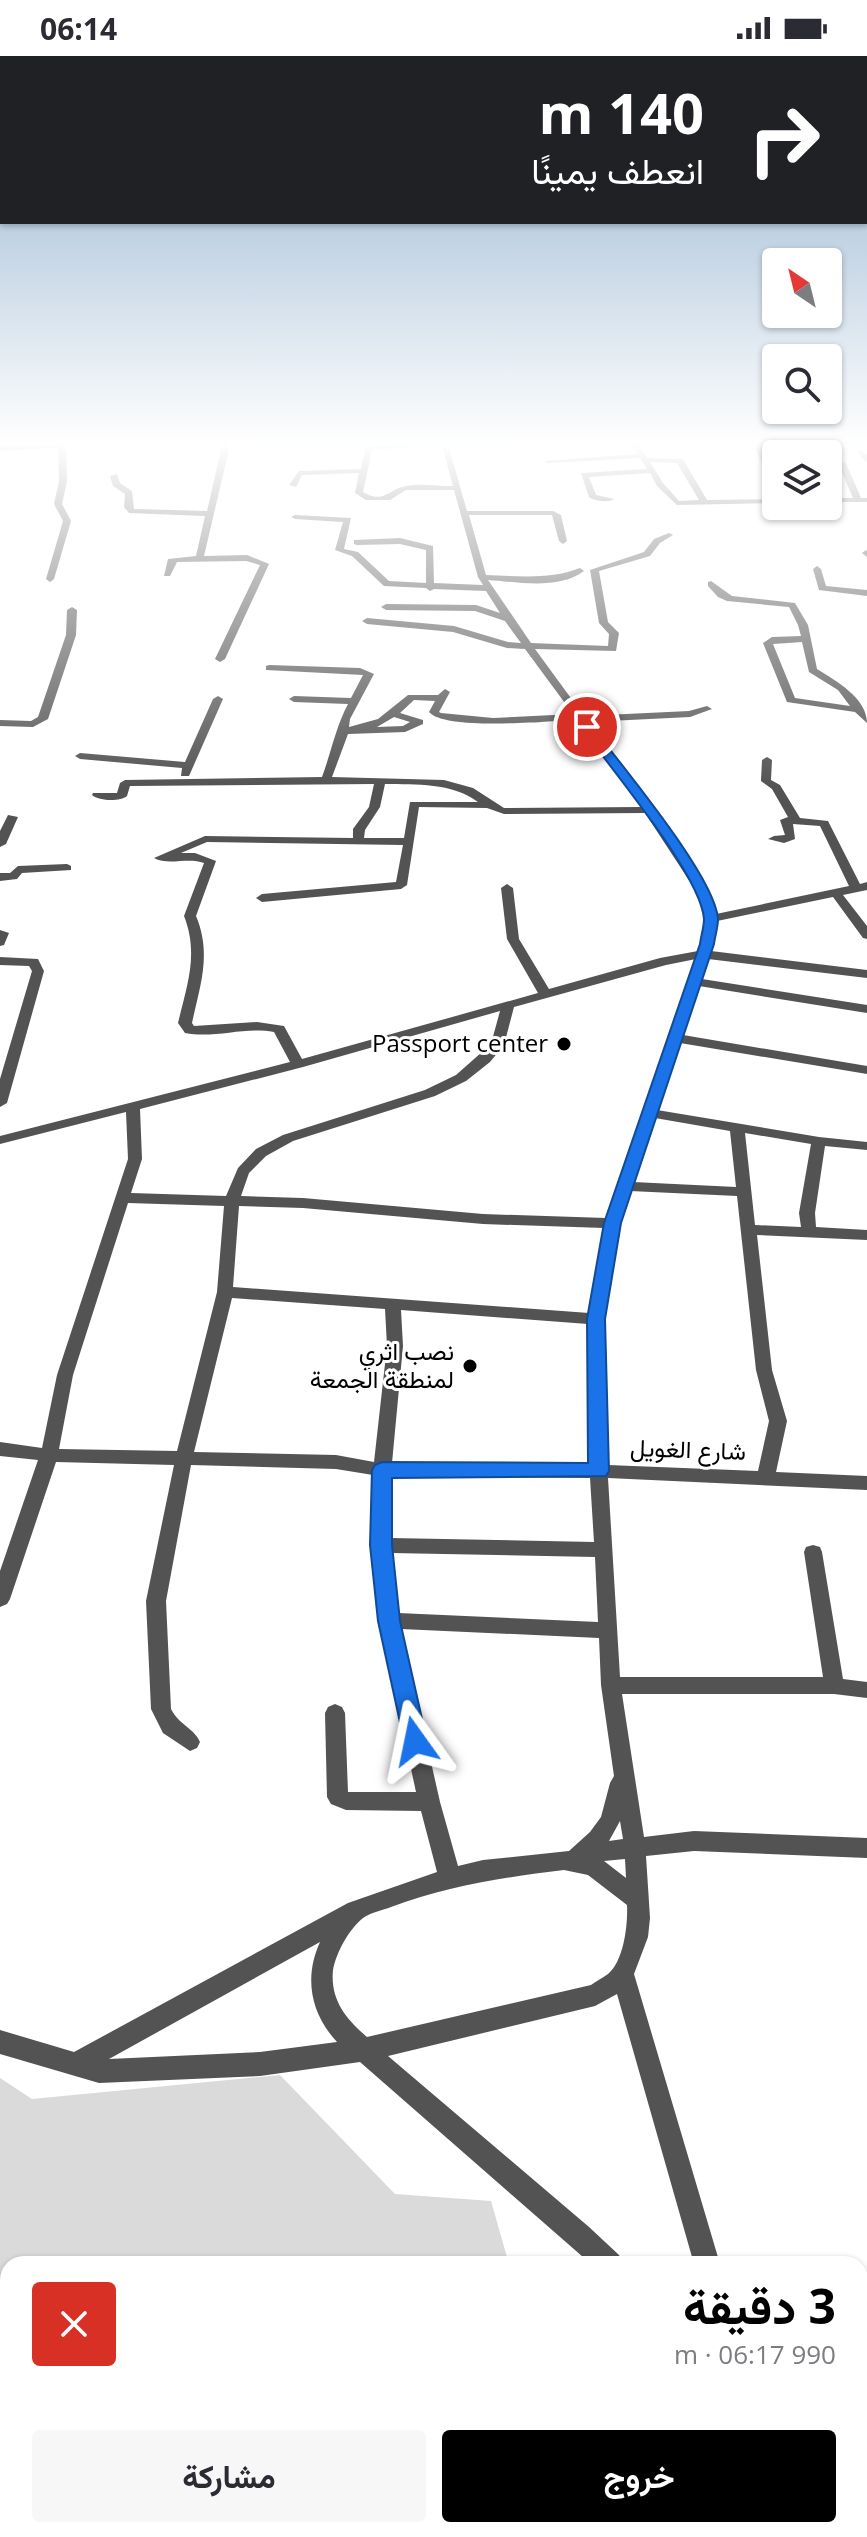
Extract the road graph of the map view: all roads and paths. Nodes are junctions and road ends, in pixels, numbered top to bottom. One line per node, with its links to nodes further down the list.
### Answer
1 (57, 557): 10 (street)
2 (200, 557): 9 (street); 25 (street)
3 (358, 557): 13 (street)
4 (430, 557): 13 (street)
5 (474, 557): 11 (street)
6 (638, 557): 24 (street)
7 (817, 569): 14 (street)
8 (580, 571): 11 (street)
9 (167, 574)
10 (50, 579)
11 (485, 583): 13 (street); 18 (street)
12 (711, 584): 23 (street)
13 (430, 588)
14 (867, 593)
15 (386, 607): 16 (street)
16 (463, 607): 18 (street); 20 (street)
17 (72, 610): 36 (street)
18 (508, 619): 24 (street)
19 (367, 621): 21 (street)
20 (457, 622): 21 (street); 22 (street)
21 (431, 627): 22 (street)
22 (483, 633): 24 (street)
23 (805, 639): 32 (street); 32 (street)
24 (528, 646): 34 (street)
25 (220, 659)
26 (269, 668): 29 (street)
27 (218, 699): 41 (street)
28 (294, 699): 29 (street)
29 (354, 701): 37 (street)
30 (707, 709): 34 (street)
31 (394, 714): 33 (street); 35 (street); 38 (street)
32 (864, 715)
33 (438, 716): 34 (street); 35 (street)
34 (580, 718): 47 (street)
35 (419, 722): 38 (street)
36 (0, 723)
37 (344, 731): 38 (street); 42 (street)
38 (367, 731)
39 (80, 756): 41 (street)
40 (767, 760): 49 (street)
41 (188, 765): 44 (street)
42 (326, 780): 43 (street); 44 (street)
43 (380, 780): 46 (street); 51 (street)
44 (182, 783): 45 (street)
45 (97, 795)
46 (489, 805): 47 (street); 52 (street)
47 (649, 810): 60 (street)
48 (12, 817): 53 (street)
49 (795, 819): 50 (street); 56 (street)
50 (774, 839)
51 (358, 841): 52 (street); 70 (street)
52 (409, 842): 59 (street)
53 (0, 844)
54 (67, 868): 55 (street)
55 (0, 877)
56 (861, 887): 58 (street)
57 (507, 888): 66 (street)
58 (837, 894): 60 (street); 61 (street)
59 (262, 898)
60 (711, 919): 62 (street, شارع الغويل)
61 (867, 935)
62 (702, 954): 64 (street); 65 (street, شارع الغويل); 66 (street)
63 (0, 961): 72 (street)
64 (867, 974)
65 (693, 981): 68 (street); 69 (street, شارع الغويل)
66 (545, 994): 67 (street)
67 (508, 1004): 70 (street); 82 (street)
68 (867, 1009)
69 (674, 1038): 71 (street); 74 (street, شارع الغويل)
70 (298, 1064): 73 (street)
71 (867, 1070)
72 (0, 1103)
73 (133, 1108): 76 (street); 81 (street)
74 (649, 1113): 75 (street); 79 (street, شارع الغويل)
75 (737, 1128): 77 (street); 80 (street)
76 (0, 1140)
77 (819, 1141): 78 (street); 85 (street)
78 (867, 1146)
79 (625, 1186): 80 (street); 83 (street, شارع الغويل)
80 (745, 1192): 84 (street)
81 (121, 1198): 82 (street); 91 (street)
82 (232, 1202): 83 (street); 87 (street)
83 (612, 1223): 89 (street, شارع الغويل)
84 (749, 1230): 85 (street); 95 (street)
85 (809, 1232): 86 (street)
86 (867, 1235)
87 (225, 1292): 88 (street); 92 (street)
88 (393, 1303): 89 (street); 93 (street)
89 (596, 1319): 94 (street, شارع الغويل)
90 (0, 1449): 91 (street)
91 (49, 1455): 92 (street); 100 (street)
92 (184, 1457): 93 (street); 107 (street)
93 (382, 1470): 94 (street); 97 (street)
94 (599, 1471): 95 (street, شارع الغويل); 98 (street)
95 (766, 1477): 96 (street, شارع الغويل)
96 (867, 1483)
97 (381, 1545): 98 (street); 101 (street)
98 (604, 1550): 102 (street)
99 (813, 1552): 104 (street)
100 (0, 1599)
101 (389, 1621): 102 (street); 109 (street)
102 (609, 1630): 103 (street)
103 (611, 1685): 104 (street); 108 (street)
104 (834, 1686): 105 (street)
105 (867, 1690)
106 (335, 1713): 109 (street)
107 (190, 1742)
108 (625, 1770): 110 (street); 112 (street)
109 (429, 1802): 113 (street)
110 (635, 1847): 111 (street); 112 (street); 114 (street)
111 (867, 1848)
112 (571, 1857): 113 (street); 114 (street)
113 (450, 1878): 115 (street)
114 (637, 1899): 116 (street)
115 (356, 1910): 118 (street); 119 (street)
116 (623, 1974): 118 (street); 121 (street)
117 (0, 2042): 119 (street)
118 (364, 2050): 119 (street); 120 (street)
119 (78, 2063)
120 (601, 2256)
121 (705, 2256)

